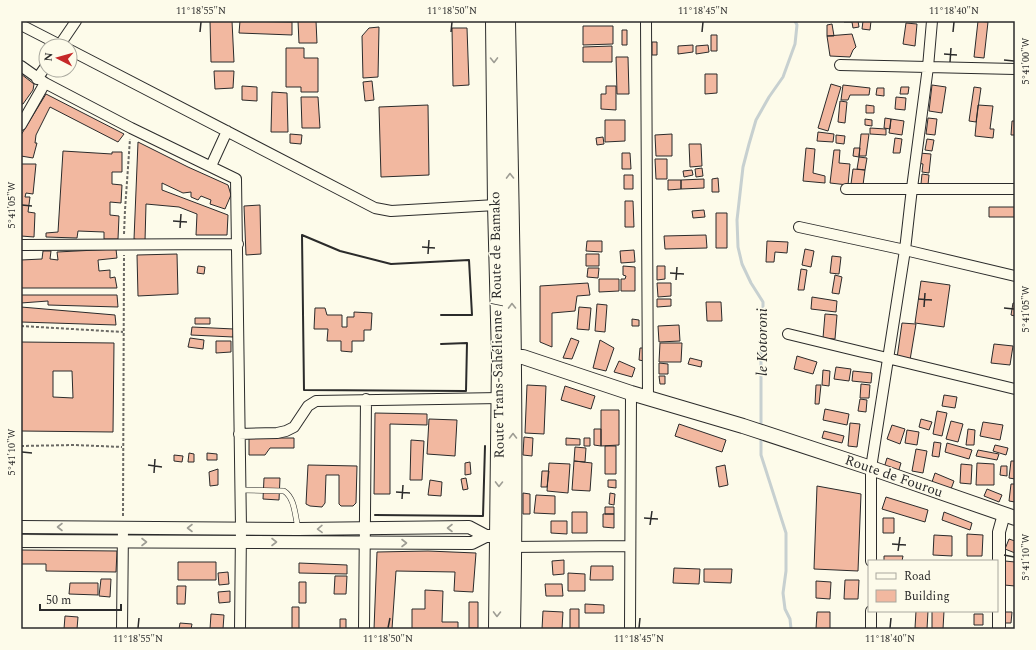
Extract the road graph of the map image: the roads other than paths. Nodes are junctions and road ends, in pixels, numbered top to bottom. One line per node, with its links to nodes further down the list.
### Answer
1 (76, 21): 8 (street)
2 (494, 21): 22 (highway, Route Trans-Sahélienne / Route de Bamako, one-way to 22)
3 (507, 21): 29 (highway, Route Trans-Sahélienne / Route de Bamako, one-way to 3)
4 (646, 21): 34 (street)
5 (932, 21): 12 (street)
6 (21, 25): 7 (street)
7 (45, 38)
8 (65, 38)
9 (78, 54): 17 (street)
10 (840, 65): 12 (street)
11 (21, 66): 15 (street)
12 (928, 67): 13 (street); 19 (street)
13 (1015, 69)
14 (42, 78): 15 (street)
15 (41, 81): 16 (street); 18 (street)
16 (21, 125)
17 (227, 131): 18 (street); 22 (street)
18 (211, 166): 24 (street)
19 (912, 188): 20 (street); 21 (street); 26 (street)
20 (846, 189)
21 (1015, 189)
22 (496, 205): 29 (highway, Route Trans-Sahélienne / Route de Bamako)
23 (799, 227): 26 (street)
24 (238, 244): 25 (street); 36 (street)
25 (21, 245)
26 (905, 250): 27 (street); 30 (street)
27 (1015, 276)
28 (788, 334): 30 (street)
29 (506, 356): 32 (main road, Route de Fourou); 33 (highway, Route Trans-Sahélienne / Route de Bamako); 46 (highway, Route Trans-Sahélienne / Route de Bamako, one-way to 29)
30 (889, 358): 31 (street); 37 (street)
31 (1015, 390)
32 (631, 393): 34 (main road, Route de Fourou); 50 (street)
33 (500, 398): 35 (street); 46 (highway, Route Trans-Sahélienne / Route de Bamako, one-way to 46)
34 (648, 398): 37 (main road, Route de Fourou)
35 (366, 399): 36 (street); 43 (street)
36 (240, 434): 38 (street)
37 (871, 468): 39 (main road, Route de Fourou); 51 (street)
38 (240, 490): 42 (street); 44 (lane)
39 (1009, 516): 60 (street)
40 (21, 527): 41 (street, one-way to 40)
41 (123, 527): 42 (street, one-way to 41); 47 (street)
42 (241, 528): 44 (street); 48 (street)
43 (365, 528): 44 (street, one-way to 44); 46 (street, one-way to 43); 49 (street)
44 (298, 529)
45 (21, 541): 47 (street)
46 (502, 541): 49 (street, one-way to 46); 50 (street); 56 (highway, Route Trans-Sahélienne / Route de Bamako, one-way to 56); 57 (highway, Route Trans-Sahélienne / Route de Bamako)
47 (123, 542): 48 (street, one-way to 48); 53 (street)
48 (241, 542): 49 (street, one-way to 49); 54 (street)
49 (366, 542): 55 (street)
50 (630, 546): 58 (street)
51 (871, 560)
52 (871, 612): 59 (street)
53 (122, 629)
54 (240, 629)
55 (364, 629)
56 (497, 629)
57 (512, 629)
58 (630, 629)
59 (871, 629)
60 (999, 629)

